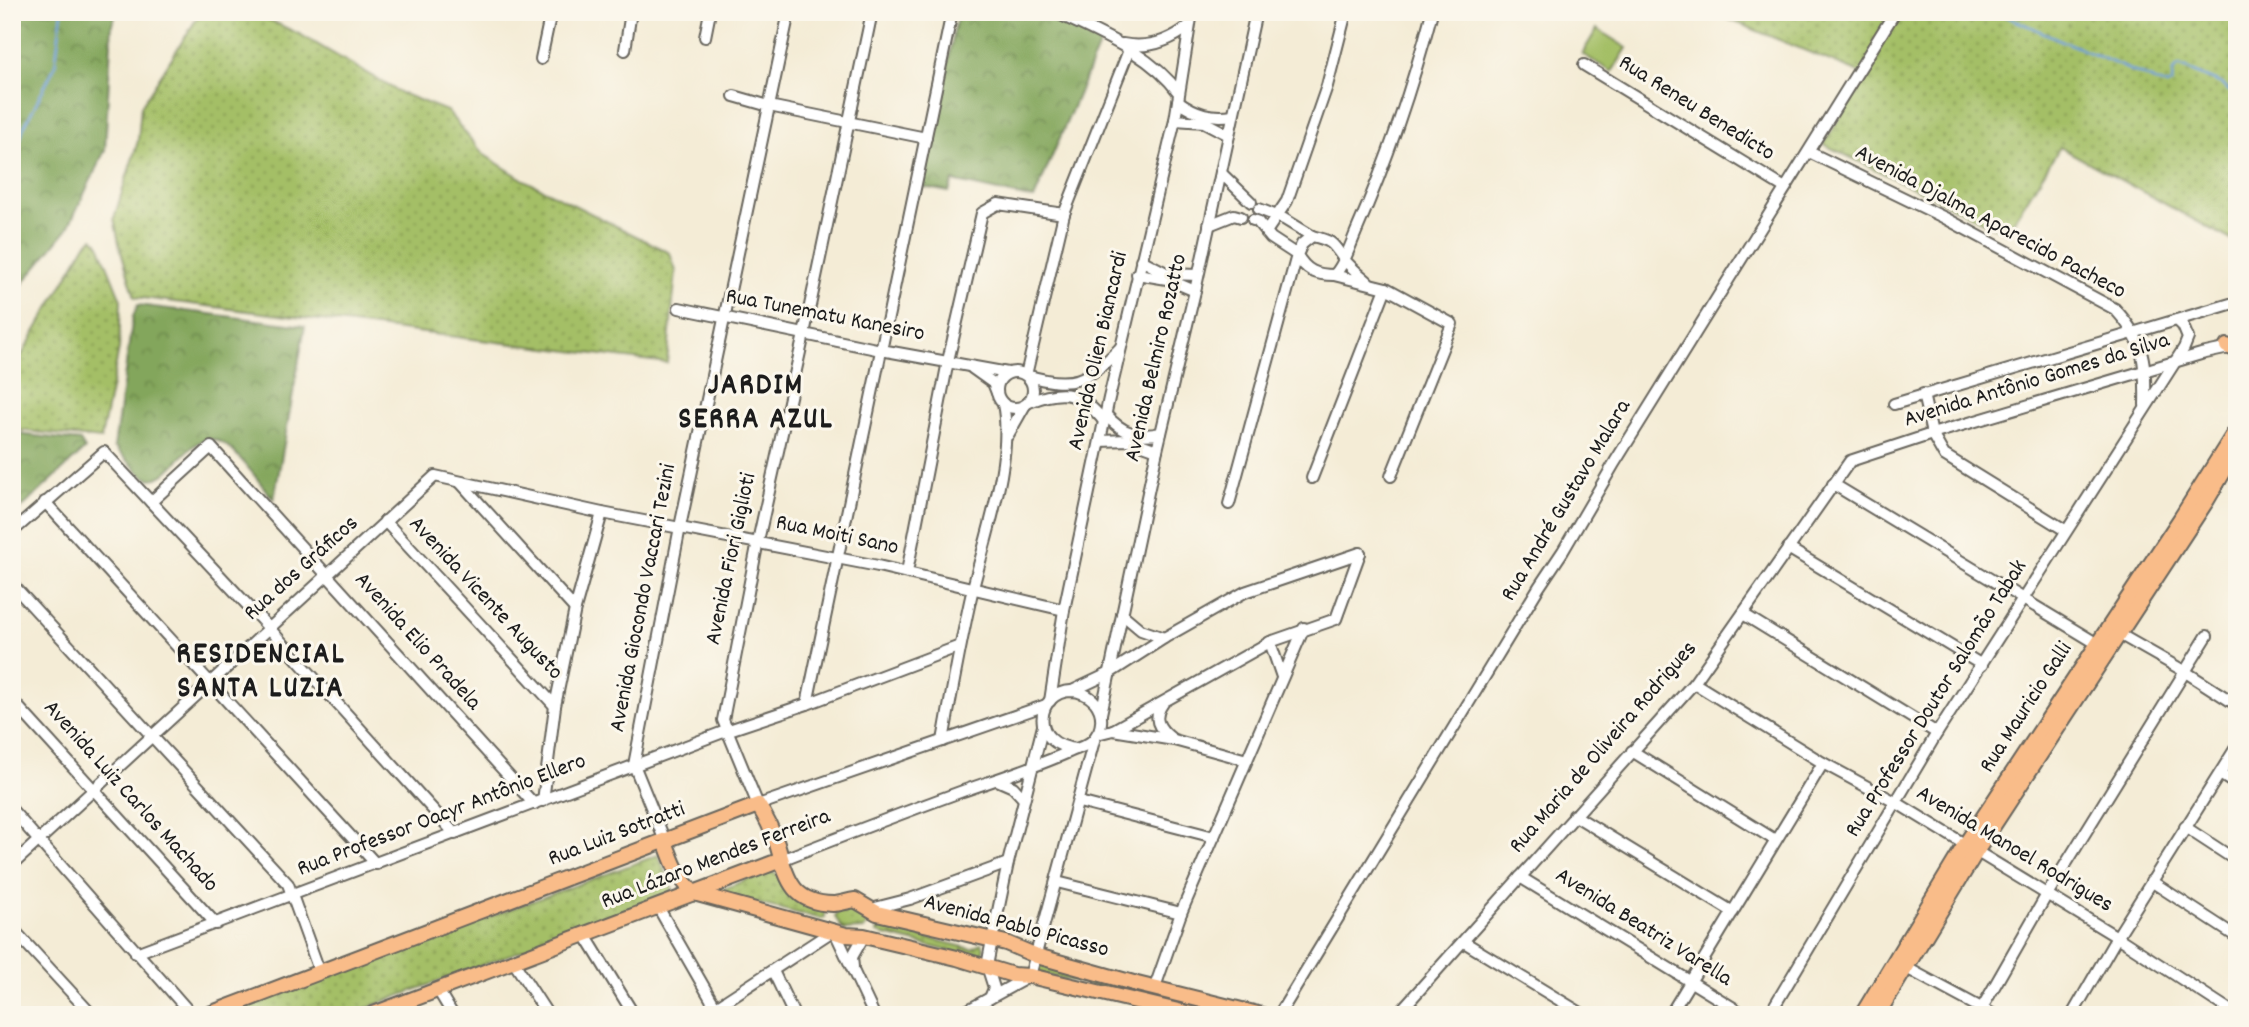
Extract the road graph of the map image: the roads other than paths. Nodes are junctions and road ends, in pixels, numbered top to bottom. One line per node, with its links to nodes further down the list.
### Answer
1 (551, 12): 18 (street)
2 (631, 12): 16 (street)
3 (710, 12): 14 (street)
4 (789, 12): 22 (street, Avenida Giocondo Vaccari Tezini)
5 (872, 12): 25 (street, Avenida Fiori Giglioti)
6 (952, 12): 27 (street)
7 (1055, 12): 15 (street)
8 (1192, 12): 13 (street, Avenida Olien Biancardi)
9 (1256, 12): 23 (street, Avenida Belmiro Rozatto)
10 (1346, 12): 33 (street)
11 (1432, 12): 37 (street)
12 (1895, 12): 28 (street, Rua André Gustavo Malara)
13 (1189, 26): 15 (street); 21 (street, Avenida Olien Biancardi)
14 (705, 37)
15 (1116, 43): 17 (street)
16 (625, 50)
17 (1129, 50): 21 (street); 32 (street)
18 (541, 59)
19 (1584, 65): 30 (street, Rua Reneu Benedicto)
20 (734, 96): 22 (street)
21 (1178, 97): 23 (street); 24 (street, Avenida Olien Biancardi)
22 (769, 106): 25 (street); 53 (street, Avenida Giocondo Vaccari Tezini)
23 (1233, 115): 26 (street, Avenida Belmiro Rozatto)
24 (1175, 120): 26 (street); 42 (street, Avenida Olien Biancardi)
25 (849, 122): 27 (street); 56 (street, Avenida Fiori Giglioti)
26 (1229, 135): 29 (street, Avenida Belmiro Rozatto)
27 (926, 138): 60 (street)
28 (1810, 152): 30 (street, Rua André Gustavo Malara); 55 (street, Avenida Djalma Aparecido Pacheco)
29 (1221, 173): 31 (street); 35 (street, Avenida Belmiro Rozatto)
30 (1785, 188): 220 (street, Rua André Gustavo Malara)
31 (1251, 202): 33 (street); 34 (street)
32 (1064, 214): 61 (street); 66 (street)
33 (1276, 216): 36 (street); 38 (street)
34 (1243, 218): 35 (street); 36 (street)
35 (1209, 225): 45 (street, Avenida Belmiro Rozatto)
36 (1266, 232): 40 (street)
37 (1355, 234): 39 (street); 41 (street)
38 (1312, 236): 39 (street); 40 (street)
39 (1336, 245): 41 (street)
40 (1297, 255): 43 (street); 48 (street)
41 (1343, 258): 46 (street); 47 (street)
42 (1141, 260): 44 (street, Avenida Olien Biancardi); 45 (street)
43 (1306, 269): 46 (street); 48 (street)
44 (1137, 274): 50 (street); 58 (street, Avenida Olien Biancardi)
45 (1198, 275): 50 (street, Avenida Belmiro Rozatto)
46 (1334, 275): 47 (street)
47 (1368, 282): 49 (street)
48 (1288, 284): 91 (street)
49 (1386, 288): 85 (street); 86 (street)
50 (1195, 291): 77 (street, Avenida Belmiro Rozatto)
51 (2237, 302): 54 (street, Avenida Antônio Gomes da Silva)
52 (679, 308): 53 (street, Rua Tunematu Kanesiro)
53 (725, 318): 56 (street, Rua Tunematu Kanesiro); 94 (street, Avenida Giocondo Vaccari Tezini)
54 (2177, 320): 55 (street, Avenida Antônio Gomes da Silva); 63 (street, Rua Professor Doutor Salomão Tabak)
55 (2134, 331): 57 (street, Avenida Djalma Aparecido Pacheco); 70 (street, Avenida Antônio Gomes da Silva)
56 (804, 334): 60 (street, Rua Tunematu Kanesiro); 97 (street, Avenida Fiori Giglioti)
57 (2138, 345): 63 (street); 64 (street, Avenida Djalma Aparecido Pacheco)
58 (1120, 348): 66 (street); 75 (street, Avenida Olien Biancardi)
59 (2234, 348): 63 (street, Avenida Antônio Gomes da Silva)
60 (881, 350): 61 (street, Rua Tunematu Kanesiro); 99 (street)
61 (948, 361): 62 (street, Rua Tunematu Kanesiro); 100 (street)
62 (963, 363): 65 (street, Rua Tunematu Kanesiro); 69 (street, Rua Tunematu Kanesiro)
63 (2168, 365): 64 (street, Avenida Antônio Gomes da Silva); 74 (street, Rua Professor Doutor Salomão Tabak)
64 (2146, 371): 67 (street, Avenida Antônio Gomes da Silva); 68 (street)
65 (1008, 373): 66 (street); 69 (street)
66 (1026, 375): 71 (street)
67 (2128, 376): 68 (street); 78 (street, Avenida Antônio Gomes da Silva)
68 (2145, 388): 74 (street)
69 (997, 393): 72 (street)
70 (1923, 394): 73 (street, Avenida Antônio Gomes da Silva); 78 (street)
71 (1027, 403): 72 (street); 75 (street); 79 (street)
72 (1003, 404): 79 (street)
73 (1894, 404)
74 (2145, 407): 95 (street, Rua Professor Doutor Salomão Tabak)
75 (1105, 418): 77 (street); 80 (street, Avenida Olien Biancardi)
76 (2237, 429): 115 (main road, Rua Mauricio Galli)
77 (1161, 433): 82 (street, Avenida Belmiro Rozatto)
78 (1932, 434): 83 (street, Avenida Antônio Gomes da Silva); 95 (street)
79 (1006, 437): 103 (street)
80 (1100, 441): 82 (street); 106 (street, Avenida Olien Biancardi)
81 (2237, 449): 111 (main road, Rua Mauricio Galli)
82 (1157, 450): 107 (street, Avenida Belmiro Rozatto)
83 (1850, 461): 88 (street, Rua Maria de Oliveira Rodrigues)
84 (435, 476): 87 (street, Rua Moiti Sano); 93 (street, Rua dos Gráficos)
85 (1391, 476)
86 (1312, 478)
87 (460, 482): 92 (street, Rua Moiti Sano); 105 (street)
88 (1833, 484): 98 (street, Rua Maria de Oliveira Rodrigues); 104 (street)
89 (45, 502): 90 (street); 96 (street); 121 (street)
90 (151, 502): 101 (street, Avenida Elio Pradela); 109 (street)
91 (1229, 504)
92 (602, 513): 94 (street, Rua Moiti Sano); 105 (street)
93 (385, 521): 101 (street, Rua dos Gráficos); 129 (street, Avenida Vicente Augusto)
94 (680, 527): 97 (street, Rua Moiti Sano); 144 (street, Avenida Giocondo Vaccari Tezini)
95 (2065, 530): 104 (street, Rua Professor Doutor Salomão Tabak)
96 (12, 532)
97 (758, 541): 99 (street, Rua Moiti Sano); 133 (street, Avenida Fiori Giglioti)
98 (1788, 548): 108 (street, Rua Maria de Oliveira Rodrigues); 117 (street)
99 (837, 558): 100 (street, Rua Moiti Sano); 127 (street)
100 (907, 572): 103 (street, Rua Moiti Sano)
101 (328, 575): 109 (street, Rua dos Gráficos); 152 (street, Avenida Elio Pradela)
102 (12, 584): 135 (street)
103 (973, 588): 106 (street, Rua Moiti Sano); 116 (street)
104 (2024, 600): 115 (street); 117 (street, Rua Professor Doutor Salomão Tabak)
105 (575, 609): 129 (street)
106 (1064, 610): 126 (street, Avenida Olien Biancardi)
107 (1122, 614): 113 (street); 119 (street, Avenida Belmiro Rozatto)
108 (1744, 614): 122 (street, Rua Maria de Oliveira Rodrigues); 134 (street)
109 (268, 627): 121 (street, Rua dos Gráficos); 158 (street)
110 (1304, 628): 113 (street); 114 (street); 120 (street)
111 (2119, 634): 118 (street); 163 (main road, Rua Mauricio Galli)
112 (2207, 636): 118 (street)
113 (1164, 638): 119 (street)
114 (1270, 642): 120 (street); 125 (street)
115 (2096, 643): 163 (main road, Rua Mauricio Galli)
116 (960, 646): 127 (street, Rua Professor Oacyr Antônio Ellero); 138 (street)
117 (1982, 665): 134 (street, Rua Professor Doutor Salomão Tabak)
118 (2184, 671): 128 (street); 174 (street)
119 (1108, 674): 123 (street); 130 (street, Avenida Belmiro Rozatto)
120 (1282, 677): 142 (street)
121 (211, 682): 135 (street, Rua dos Gráficos); 168 (street)
122 (1694, 683): 141 (street, Rua Maria de Oliveira Rodrigues); 143 (street, Avenida Manoel Rodrigues)
123 (1072, 691): 126 (street); 130 (street)
124 (12, 700): 149 (street, Avenida Luiz Carlos Machado)
125 (1164, 702): 132 (street); 137 (street)
126 (1048, 703): 131 (street); 138 (street, Rua Luiz Sotratti)
127 (807, 704): 133 (street, Rua Professor Oacyr Antônio Ellero)
128 (2237, 705)
129 (555, 706): 152 (street)
130 (1101, 714): 136 (street)
131 (1043, 726): 140 (street); 145 (street)
132 (1112, 730): 136 (street); 137 (street)
133 (726, 731): 144 (street, Rua Professor Oacyr Antônio Ellero); 154 (street, Avenida Fiori Giglioti)
134 (1937, 733): 153 (street, Rua Professor Doutor Salomão Tabak)
135 (152, 735): 149 (street, Rua dos Gráficos); 173 (street)
136 (1096, 736): 140 (street); 151 (street)
137 (1174, 740): 142 (street)
138 (943, 741): 154 (street, Rua Luiz Sotratti)
139 (2237, 746): 146 (street)
140 (1077, 749): 145 (street, Rua Lázaro Mendes Ferreira)
141 (1632, 751): 156 (street, Rua Maria de Oliveira Rodrigues); 161 (street)
142 (1247, 760): 159 (street)
143 (1822, 763): 153 (street, Avenida Manoel Rodrigues); 161 (street)
144 (634, 765): 152 (street, Rua Professor Oacyr Antônio Ellero); 162 (street, Avenida Giocondo Vaccari Tezini)
145 (1032, 769): 147 (street, Rua Lázaro Mendes Ferreira); 150 (street)
146 (2220, 774): 148 (street); 157 (street)
147 (997, 780): 150 (street); 164 (street, Rua Lázaro Mendes Ferreira)
148 (2237, 785)
149 (95, 789): 160 (street, Rua dos Gráficos); 180 (street, Avenida Luiz Carlos Machado)
150 (1024, 799): 166 (street)
151 (1079, 802): 159 (street); 171 (street)
152 (538, 803): 158 (street, Rua Professor Oacyr Antônio Ellero)
153 (1897, 803): 163 (street, Avenida Manoel Rodrigues); 226 (street, Rua Professor Doutor Salomão Tabak)
154 (758, 805): 162 (main road, Rua Luiz Sotratti); 164 (main road, Avenida Fiori Giglioti)
155 (12, 810): 160 (street)
156 (1574, 815): 169 (street, Rua Maria de Oliveira Rodrigues); 178 (street)
157 (2185, 827): 165 (street); 170 (street)
158 (455, 834): 168 (street, Rua Professor Oacyr Antônio Ellero)
159 (1214, 837): 179 (street)
160 (40, 840): 167 (street, Rua dos Gráficos); 189 (street)
161 (1775, 840): 178 (street)
162 (665, 841): 172 (main road, Avenida Giocondo Vaccari Tezini); 195 (main road, Rua Luiz Sotratti)
163 (1971, 848): 174 (street, Avenida Manoel Rodrigues); 192 (main road, Rua Mauricio Galli)
164 (781, 860): 172 (main road, Rua Lázaro Mendes Ferreira); 175 (main road, Avenida Pablo Picasso)
165 (2237, 861)
166 (1008, 863): 177 (street); 187 (street)
167 (12, 864)
168 (376, 864): 173 (street, Rua Professor Oacyr Antônio Ellero)
169 (1520, 877): 188 (street, Rua Maria de Oliveira Rodrigues); 198 (street, Avenida Beatriz Varella)
170 (2151, 881): 185 (street); 186 (street)
171 (1057, 882): 179 (street); 190 (street)
172 (694, 893): 176 (main road, Rua Lázaro Mendes Ferreira); 182 (main road, Avenida Pablo Picasso)
173 (292, 895): 180 (street, Rua Professor Oacyr Antônio Ellero); 195 (street)
174 (2046, 896): 186 (street, Avenida Manoel Rodrigues); 205 (street)
175 (837, 904): 177 (main road, Avenida Pablo Picasso); 182 (main road)
176 (658, 907): 183 (main road, Rua Lázaro Mendes Ferreira); 204 (street)
177 (873, 911): 184 (main road); 187 (main road, Avenida Pablo Picasso)
178 (1733, 912): 198 (street)
179 (1181, 913): 199 (street)
180 (216, 924): 189 (street, Rua Professor Oacyr Antônio Ellero)
181 (12, 928): 206 (street)
182 (834, 930): 184 (main road, Avenida Pablo Picasso); 194 (street); 196 (street)
183 (585, 935): 191 (main road, Rua Lázaro Mendes Ferreira); 212 (street)
184 (864, 936): 193 (main road, Avenida Pablo Picasso); 196 (street)
185 (2237, 936)
186 (2117, 937): 230 (street); 231 (street, Avenida Manoel Rodrigues)
187 (992, 940): 190 (main road, Avenida Pablo Picasso); 193 (street)
188 (1464, 942): 202 (street, Rua Maria de Oliveira Rodrigues); 223 (street)
189 (136, 953): 207 (street)
190 (1037, 956): 197 (street); 199 (main road, Avenida Pablo Picasso)
191 (513, 961): 200 (main road, Rua Lázaro Mendes Ferreira); 211 (street)
192 (1900, 964): 205 (street); 227 (main road, Rua Mauricio Galli); 228 (main road, Rua Mauricio Galli)
193 (987, 966): 197 (main road, Avenida Pablo Picasso); 201 (street)
194 (772, 971): 204 (street); 214 (street)
195 (320, 973): 208 (main road, Rua Luiz Sotratti)
196 (854, 973): 215 (street)
197 (1030, 976): 201 (street); 203 (main road, Avenida Pablo Picasso)
198 (1689, 982): 224 (street); 225 (street, Avenida Beatriz Varella)
199 (1155, 987): 219 (main road, Avenida Pablo Picasso)
200 (438, 990): 209 (main road, Rua Lázaro Mendes Ferreira); 210 (street)
201 (990, 998): 216 (street)
202 (1406, 1005): 221 (street, Rua Maria de Oliveira Rodrigues); 222 (street)
203 (1157, 1006): 217 (street); 218 (main road, Avenida Pablo Picasso)
204 (718, 1011): 213 (street)
205 (1980, 1011): 229 (street)
206 (92, 1015)
207 (192, 1015)
208 (207, 1015)
209 (371, 1015)
210 (453, 1015)
211 (548, 1015)
212 (634, 1015)
213 (704, 1015)
214 (794, 1015)
215 (874, 1015)
216 (958, 1015)
217 (1139, 1015)
218 (1195, 1015)
219 (1262, 1015)
220 (1279, 1015)
221 (1397, 1015)
222 (1423, 1015)
223 (1584, 1015)
224 (1670, 1015)
225 (1745, 1015)
226 (1769, 1015)
227 (1861, 1015)
228 (1877, 1015)
229 (1994, 1015)
230 (2072, 1015)
231 (2237, 1015)

